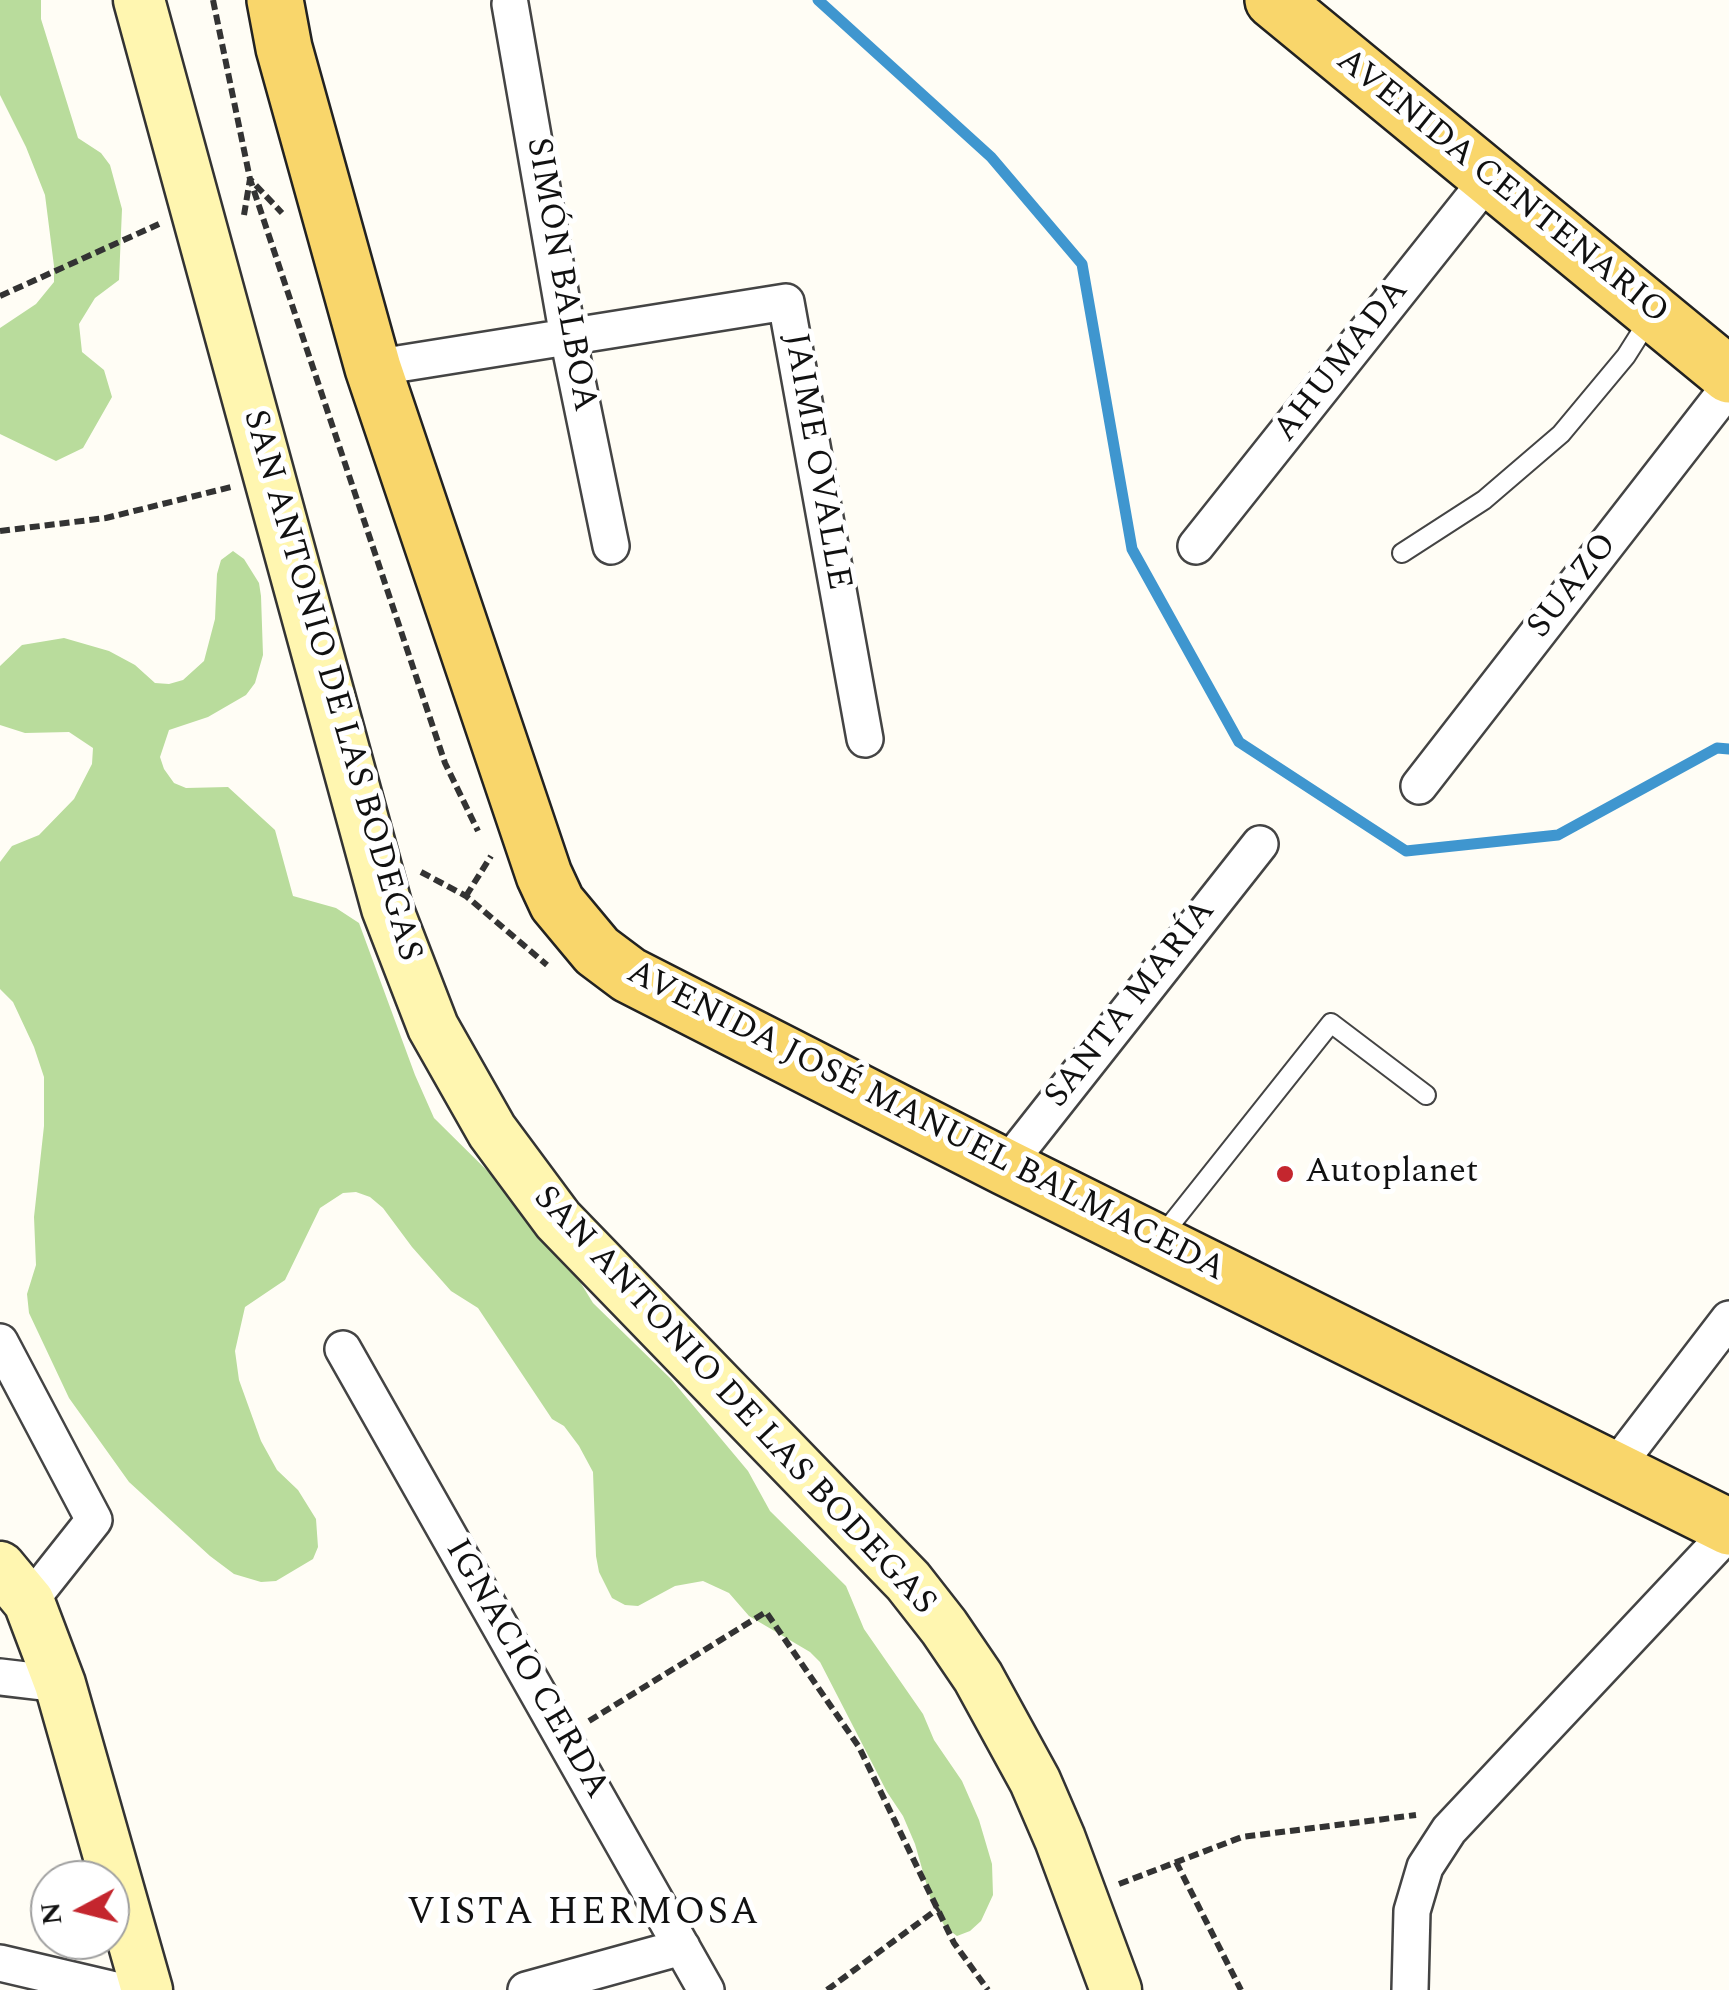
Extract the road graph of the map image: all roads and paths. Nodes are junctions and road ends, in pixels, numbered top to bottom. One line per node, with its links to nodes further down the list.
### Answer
1 (139, 0): 8 (street, SAN ANTONIO DE LAS BODEGAS)
2 (213, 0): 7 (path)
3 (275, 0): 14 (main road, AVENIDA JOSÉ MANUEL BALMACEDA)
4 (1273, 0): 6 (main road, AVENIDA CENTENARIO)
5 (510, 4): 13 (street, SIMÓN BALBOA)
6 (1489, 178): 12 (main road, AVENIDA CENTENARIO); 20 (street, AHUMADA)
7 (250, 180): 9 (path); 10 (path); 26 (path)
8 (197, 208): 11 (path); 17 (street, SAN ANTONIO DE LAS BODEGAS)
9 (288, 220)
10 (242, 231)
11 (0, 296)
12 (1653, 313): 15 (main road, AVENIDA CENTENARIO); 21 (lane)
13 (568, 337): 14 (street, JAIME OVALLE); 19 (street, SIMÓN BALBOA); 22 (street, JAIME OVALLE)
14 (373, 368): 29 (main road, AVENIDA JOSÉ MANUEL BALMACEDA)
15 (1729, 376)
16 (1729, 387): 23 (street, SUAZO)
17 (271, 477): 18 (path); 25 (street, SAN ANTONIO DE LAS BODEGAS)
18 (0, 531)
19 (611, 546)
20 (1196, 546)
21 (1402, 553)
22 (865, 738)
23 (1419, 786)
24 (1260, 844): 29 (street, SANTA MARÍA)
25 (372, 846): 26 (path); 42 (street, SAN ANTONIO DE LAS BODEGAS)
26 (466, 896): 27 (path)
27 (555, 972)
28 (1426, 1095): 30 (lane)
29 (1005, 1167): 30 (main road, AVENIDA JOSÉ MANUEL BALMACEDA)
30 (1157, 1242): 34 (main road, AVENIDA JOSÉ MANUEL BALMACEDA)
31 (1729, 1319): 34 (street)
32 (0, 1342): 36 (street)
33 (343, 1349): 39 (street, IGNACIO CERDA)
34 (1614, 1469): 35 (main road, AVENIDA JOSÉ MANUEL BALMACEDA)
35 (1729, 1530): 40 (street)
36 (14, 1584): 38 (street)
37 (0, 1677): 38 (street)
38 (60, 1684): 47 (street)
39 (563, 1737): 43 (path); 44 (street, IGNACIO CERDA)
40 (1464, 1812): 41 (path); 54 (street)
41 (1176, 1862): 42 (path); 53 (path)
42 (1080, 1899): 52 (street, SAN ANTONIO DE LAS BODEGAS)
43 (939, 1908): 50 (path); 51 (path)
44 (682, 1947): 48 (street); 49 (street, IGNACIO CERDA)
45 (0, 1962): 46 (street)
46 (115, 1990)
47 (146, 1990)
48 (526, 1990)
49 (706, 1990)
50 (828, 1990)
51 (988, 1990)
52 (1116, 1990)
53 (1242, 1990)
54 (1410, 1990)

